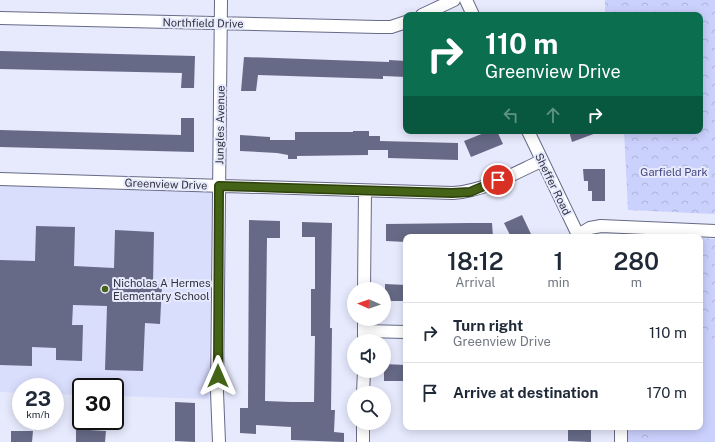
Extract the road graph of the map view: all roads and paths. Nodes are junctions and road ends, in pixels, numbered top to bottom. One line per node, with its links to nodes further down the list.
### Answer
1 (221, 0): 8 (street, Jungles Avenue)
2 (454, 0): 4 (street)
3 (466, 0): 5 (street)
4 (428, 12)
5 (472, 12)
6 (0, 18): 8 (street, Northfield Drive)
7 (403, 23): 8 (street, Northfield Drive)
8 (221, 24): 12 (street, Jungles Avenue)
9 (529, 134): 10 (street, Sheffer Road)
10 (542, 161): 13 (street, Greenview Drive); 15 (street, Sheffer Road)
11 (0, 179): 12 (street, Greenview Drive)
12 (219, 186): 13 (street, Greenview Drive); 22 (street, Jungles Avenue)
13 (365, 191): 17 (street)
14 (715, 231): 16 (street)
15 (577, 234)
16 (581, 234)
17 (364, 282)
18 (364, 330): 19 (street)
19 (403, 332)
20 (363, 430): 23 (street)
21 (621, 430): 24 (street)
22 (219, 442)
23 (363, 442)
24 (621, 442)

